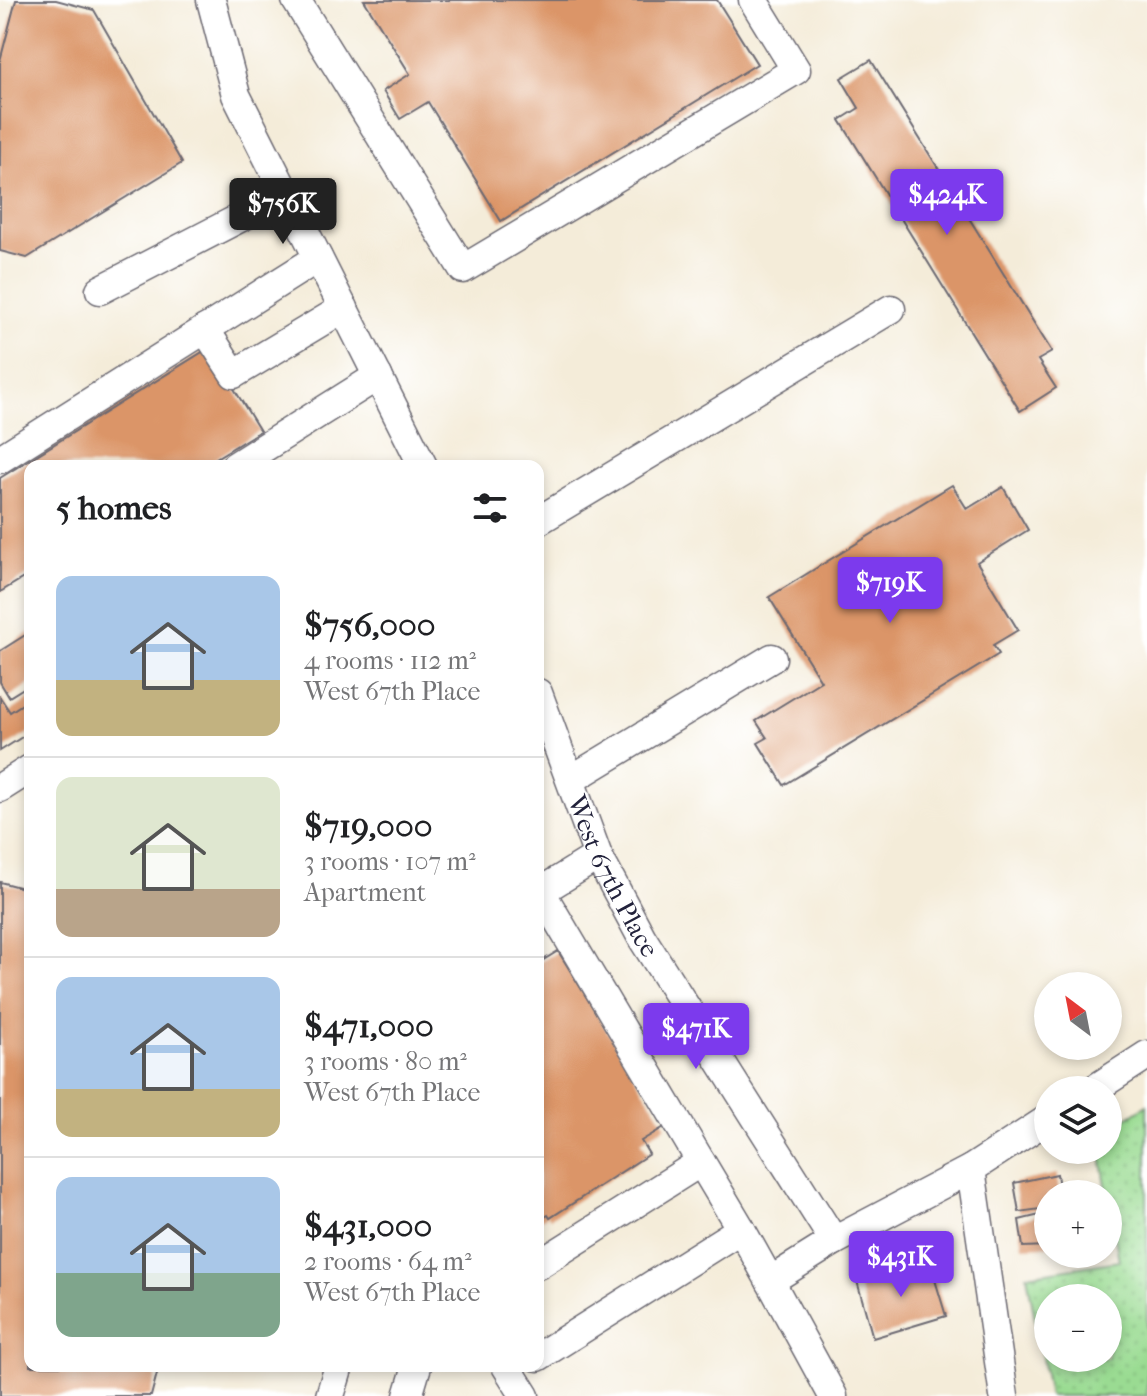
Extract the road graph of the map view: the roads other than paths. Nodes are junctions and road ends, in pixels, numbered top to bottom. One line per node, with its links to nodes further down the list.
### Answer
1 (211, 0): 4 (street)
2 (296, 0): 3 (street)
3 (757, 1)
4 (286, 194): 5 (street); 6 (street)
5 (318, 258): 7 (street); 9 (street)
6 (100, 290)
7 (344, 308): 9 (street); 10 (street)
8 (891, 309): 14 (street)
9 (205, 329): 11 (street)
10 (378, 376): 12 (street); 13 (street)
11 (0, 459)
12 (245, 460)
13 (420, 460)
14 (544, 517)
15 (772, 658): 18 (street)
16 (544, 708): 18 (street, West 67th Place)
17 (24, 773): 19 (street)
18 (572, 779): 20 (street, West 67th Place)
19 (0, 788)
20 (598, 856): 21 (street); 29 (street, West 67th Place)
21 (544, 889)
22 (544, 900): 26 (street)
23 (1147, 1055): 24 (street)
24 (1115, 1076)
25 (1034, 1128): 27 (street)
26 (701, 1162): 28 (street); 30 (street)
27 (971, 1169): 29 (street); 38 (street)
28 (741, 1229): 31 (street); 32 (street)
29 (834, 1241): 31 (street)
30 (544, 1261)
31 (770, 1281): 37 (street)
32 (544, 1353)
33 (337, 1372): 35 (street)
34 (415, 1372): 36 (street)
35 (330, 1396)
36 (408, 1396)
37 (833, 1396)
38 (1004, 1396)

